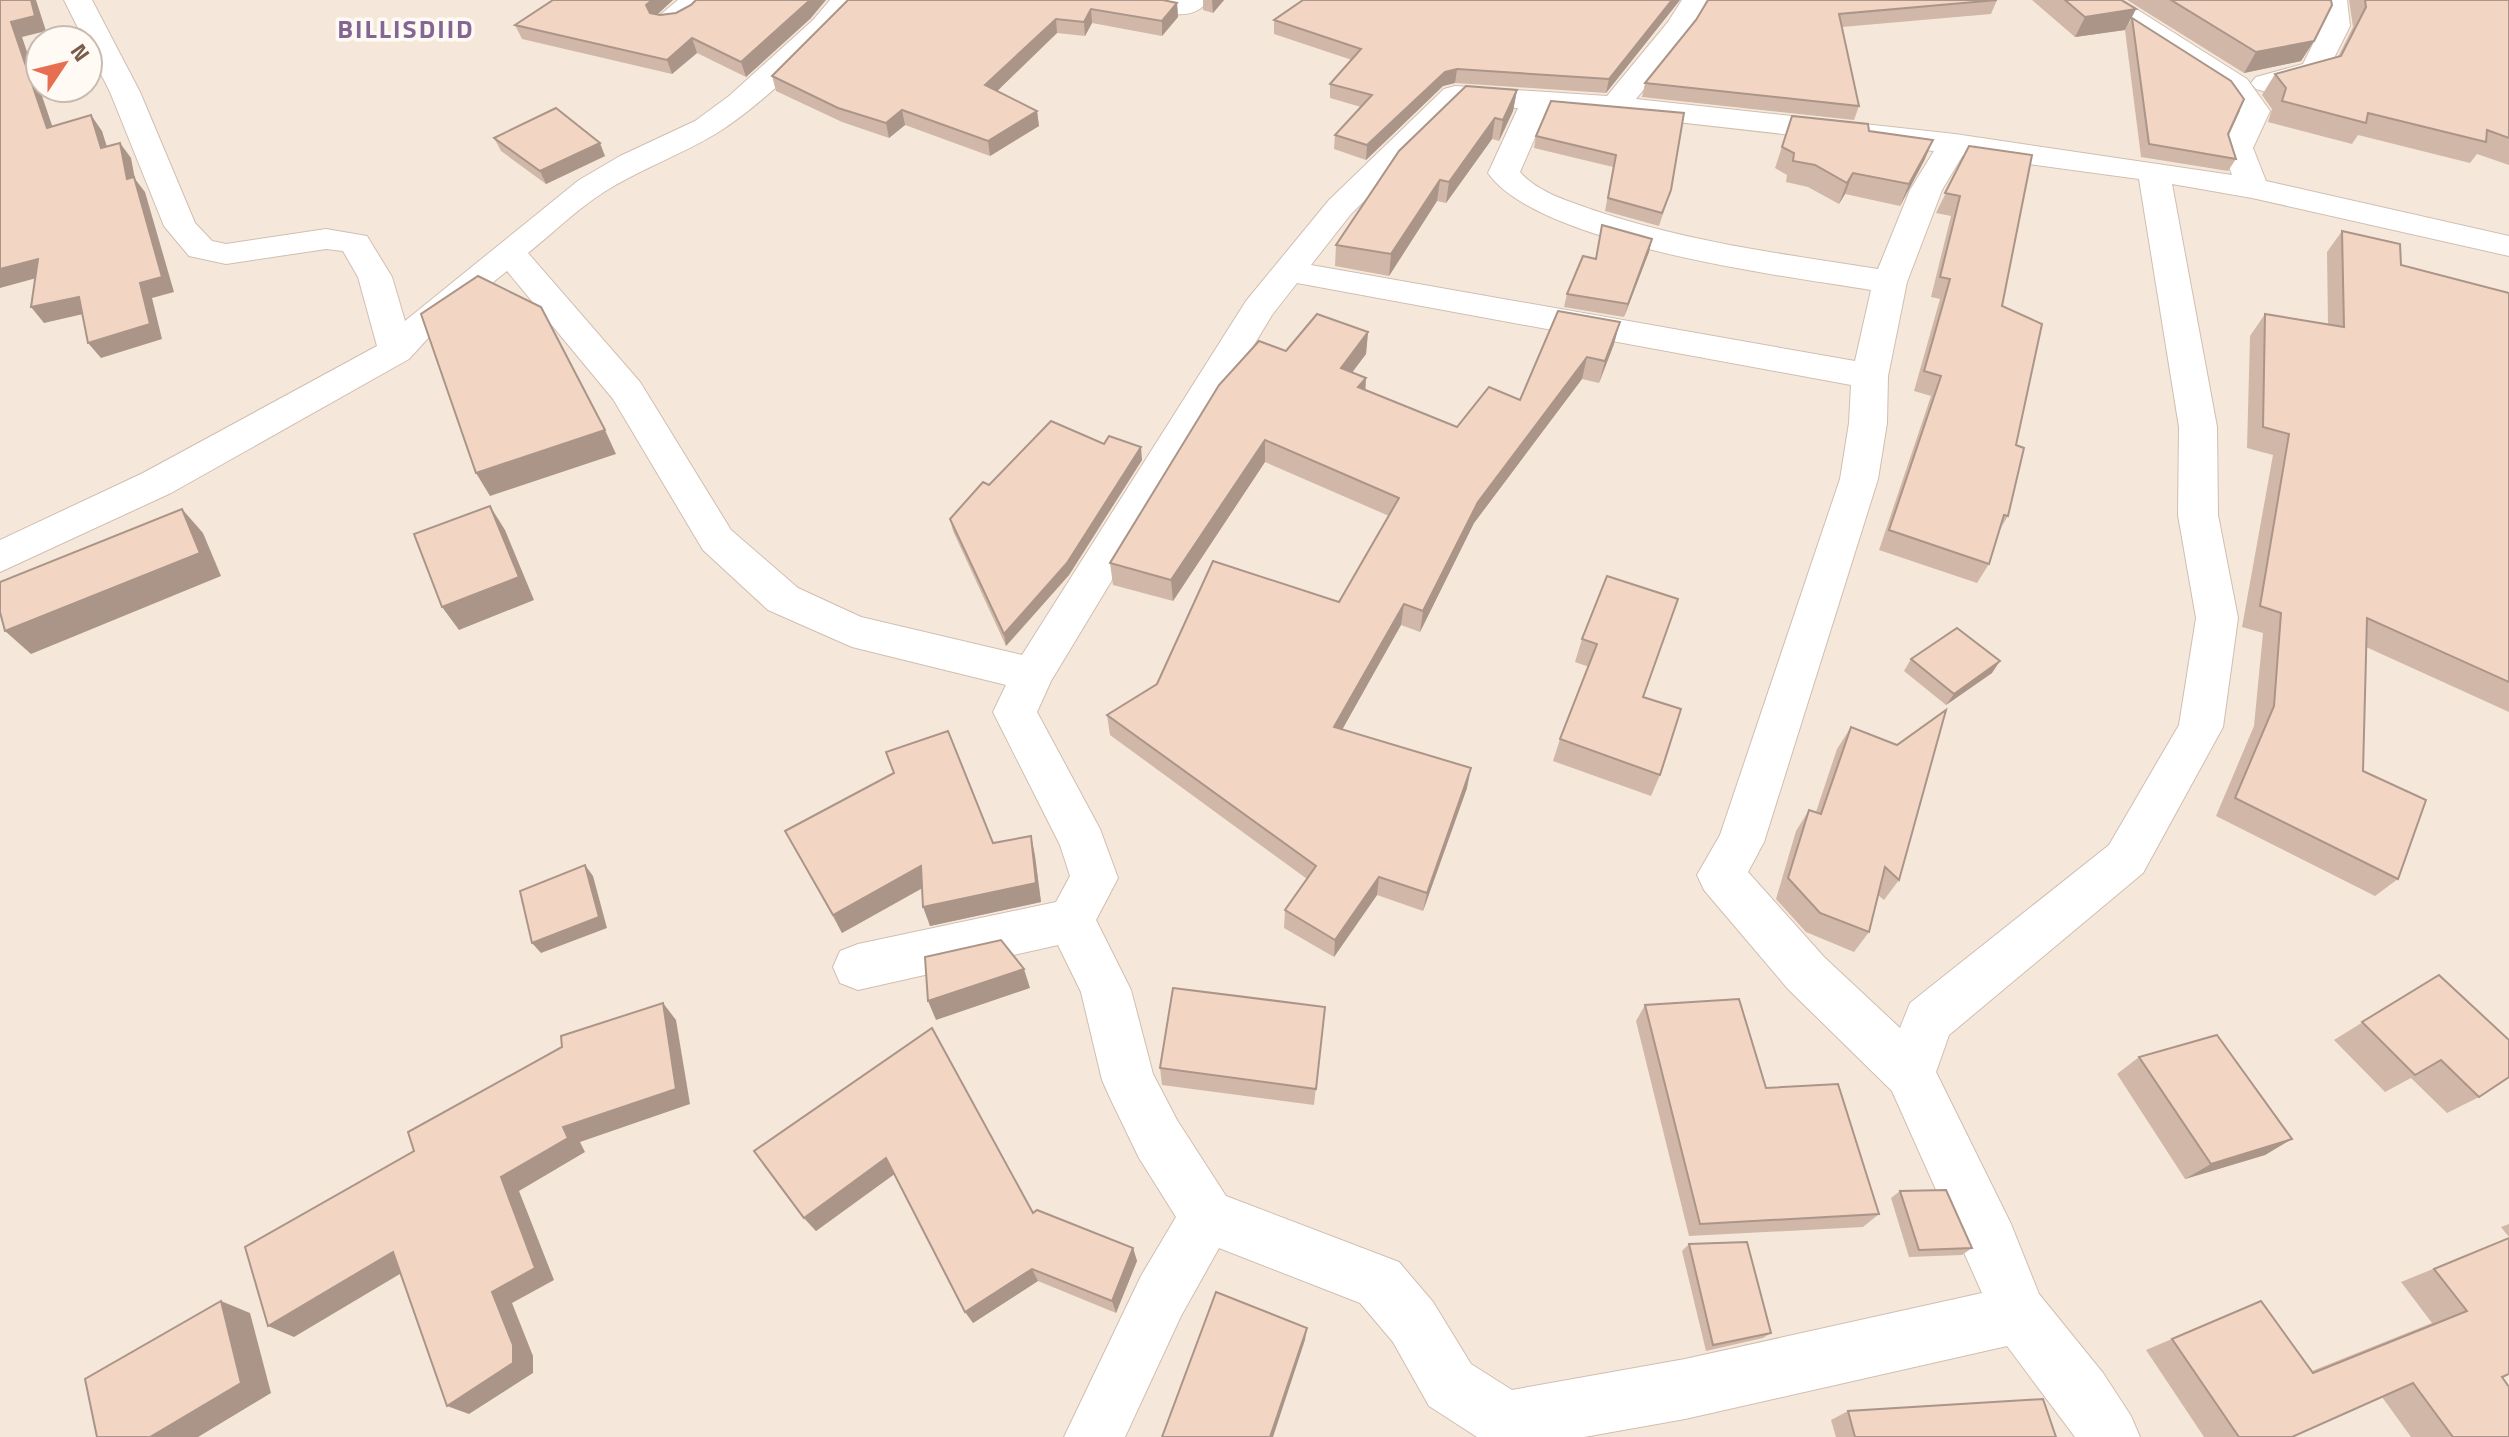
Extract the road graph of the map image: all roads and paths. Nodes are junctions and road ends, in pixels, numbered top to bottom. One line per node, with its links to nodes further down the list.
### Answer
1 (78, 0): 20 (street)
2 (696, 0): 9 (street)
3 (845, 0): 17 (street)
4 (1146, 0): 5 (street)
5 (1195, 0)
6 (1696, 0): 12 (street)
7 (2103, 0): 10 (street)
8 (2333, 0): 10 (street)
9 (668, 20)
10 (2237, 85): 15 (street)
11 (1536, 102): 12 (street); 18 (street); 19 (street)
12 (1615, 106): 13 (street)
13 (1955, 143): 14 (street); 19 (street)
14 (2154, 173): 15 (street); 26 (street)
15 (2252, 188): 16 (street)
16 (2509, 246)
17 (509, 252): 20 (street); 23 (street)
18 (1287, 271): 21 (street); 23 (street)
19 (1890, 282): 21 (street)
20 (396, 351): 22 (street)
21 (1870, 376): 26 (street)
22 (0, 557)
23 (1033, 674): 24 (street)
24 (1071, 920): 25 (street); 27 (street)
25 (858, 967)
26 (1910, 1073): 28 (street)
27 (1207, 1216): 28 (street); 29 (street)
28 (2019, 1314): 30 (street)
29 (1094, 1437)
30 (2110, 1437)

